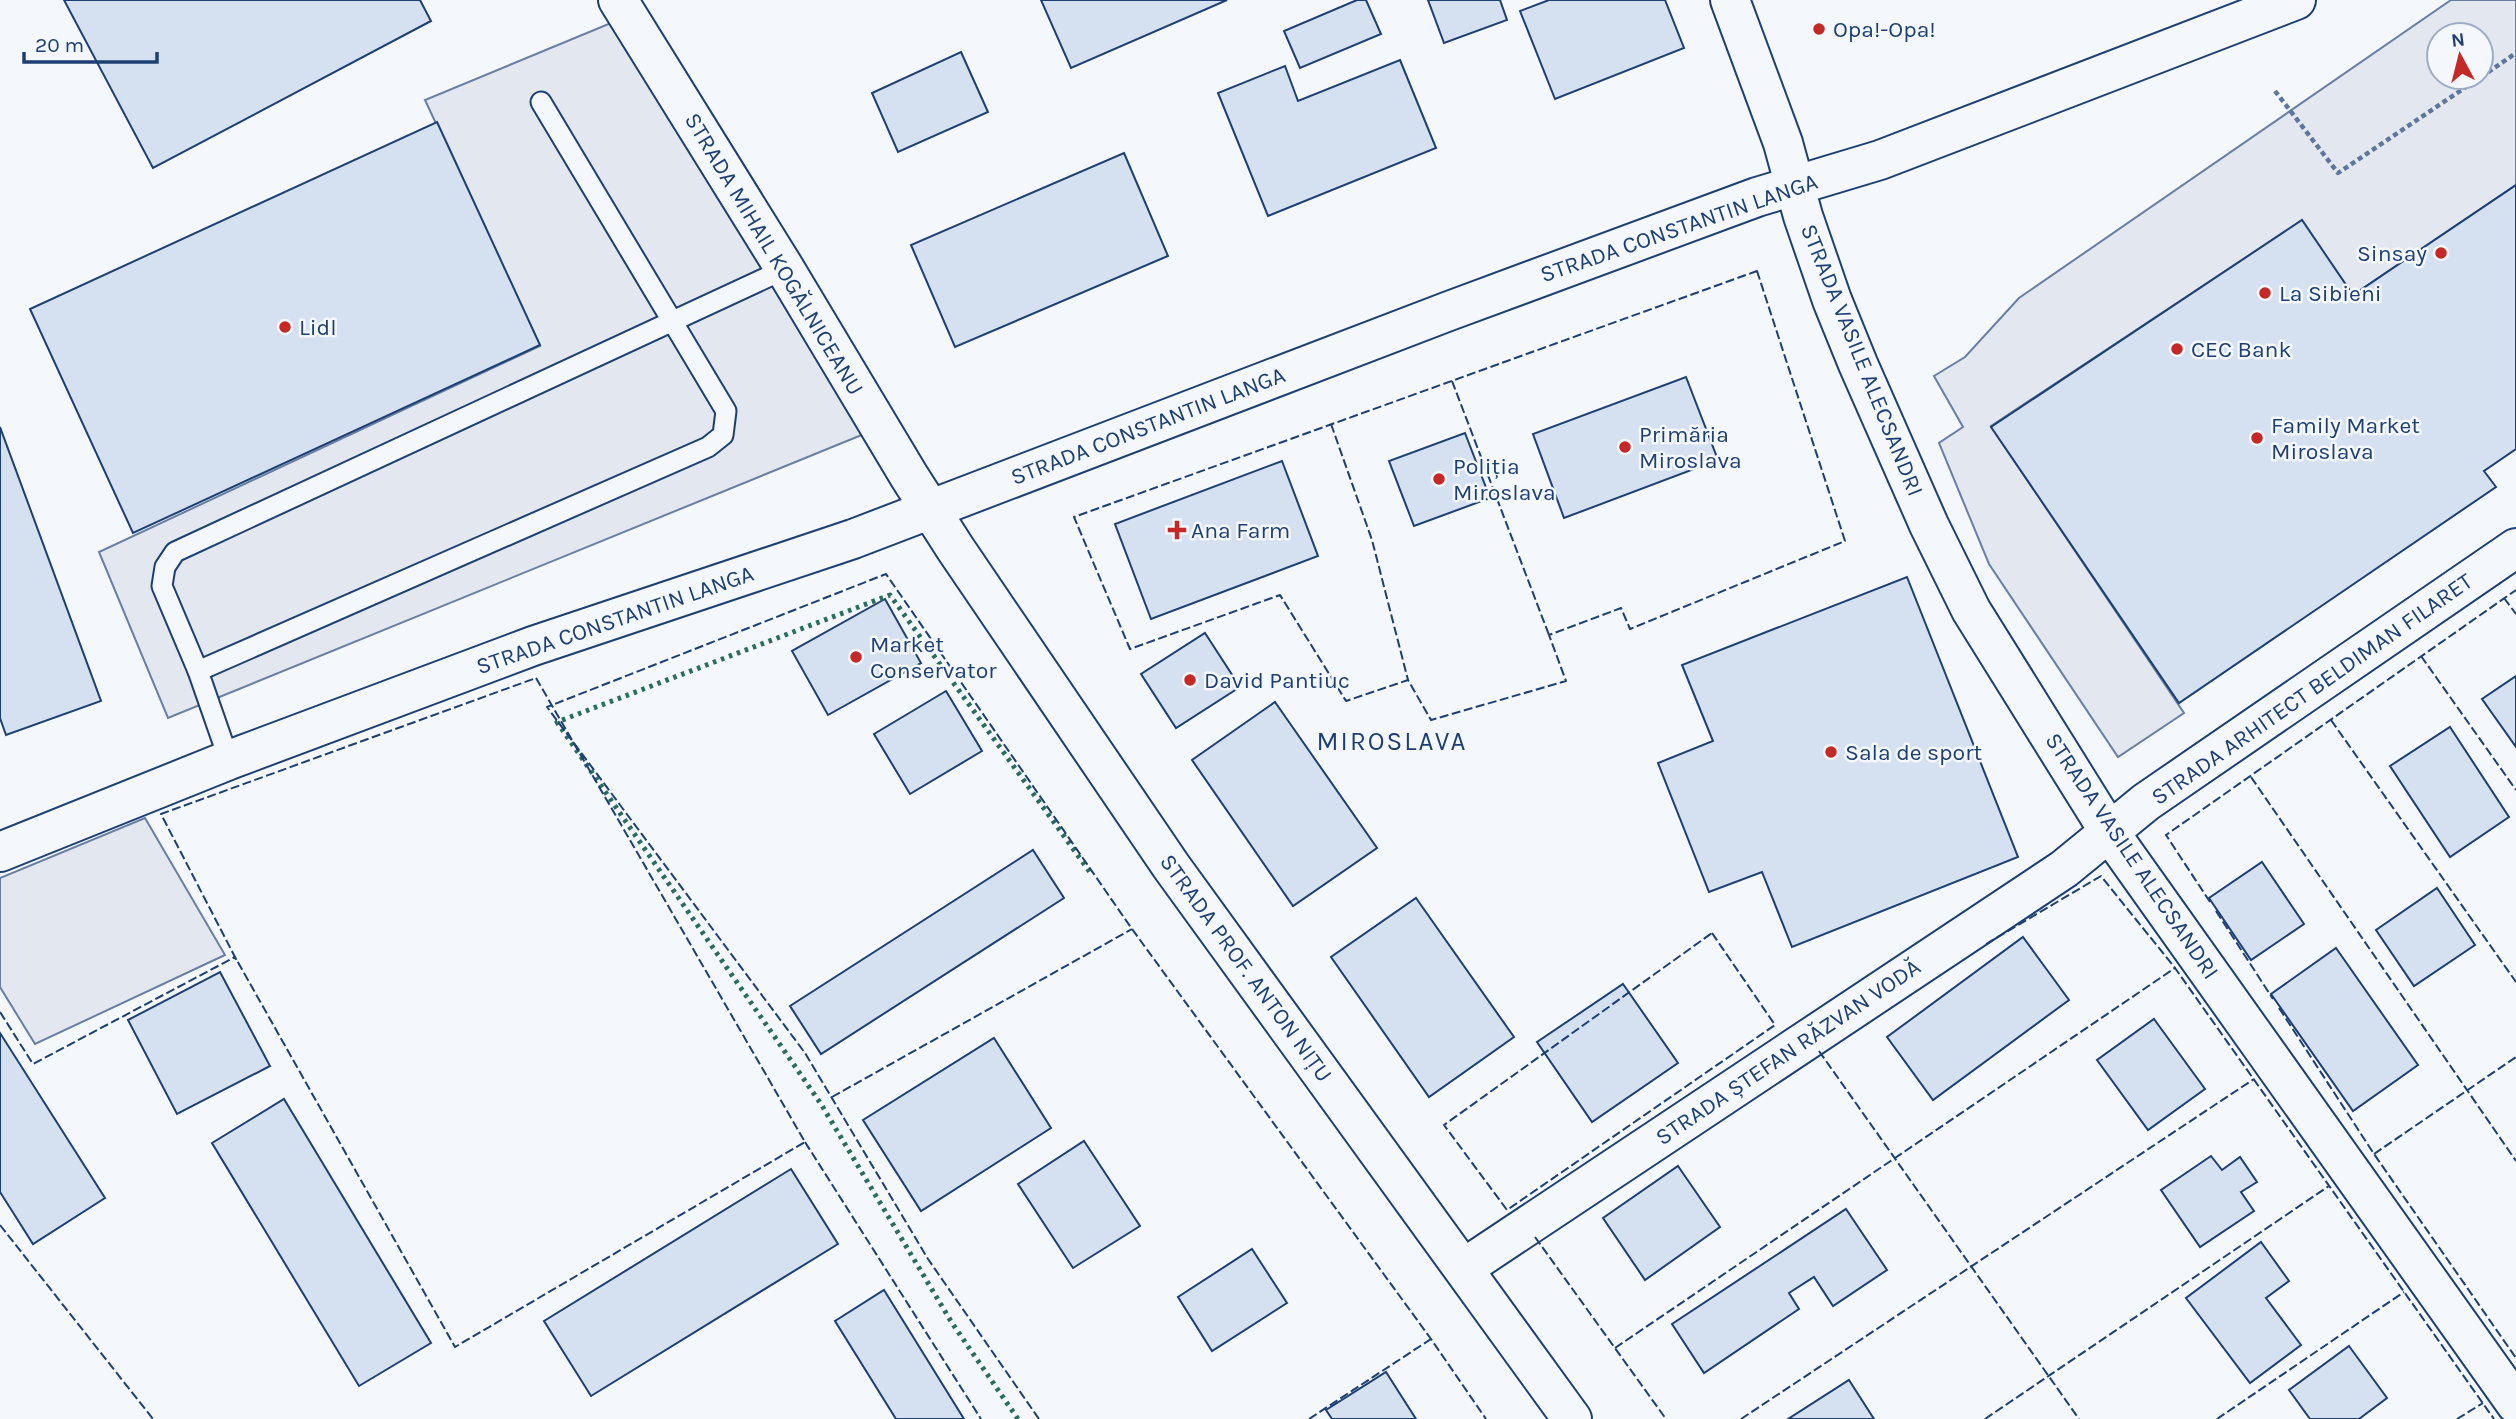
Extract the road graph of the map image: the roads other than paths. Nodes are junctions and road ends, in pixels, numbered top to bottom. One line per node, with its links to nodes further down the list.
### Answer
1 (618, 0): 6 (street, STRADA MIHAIL KOGĂLNICEANU)
2 (1730, 0): 5 (street, STRADA VASILE ALECSANDRI)
3 (2296, 0): 5 (street, STRADA CONSTANTIN LANGA)
4 (541, 102): 7 (lane)
5 (1795, 186): 8 (street, STRADA CONSTANTIN LANGA); 12 (street, STRADA VASILE ALECSANDRI)
6 (785, 269): 7 (lane); 8 (street, STRADA MIHAIL KOGĂLNICEANU)
7 (673, 320): 10 (lane); 10 (lane)
8 (931, 508): 11 (street, STRADA CONSTANTIN LANGA); 14 (street, STRADA PROF. ANTON NIȚU)
9 (2516, 548): 12 (street, STRADA ARHITECT BELDIMAN FILARET)
10 (198, 671): 11 (lane)
11 (229, 760): 13 (street, STRADA CONSTANTIN LANGA)
12 (2110, 833): 14 (street, STRADA ȘTEFAN RĂZVAN VODĂ); 15 (street, STRADA VASILE ALECSANDRI)
13 (0, 852)
14 (1464, 1268): 16 (street, STRADA PROF. ANTON NIȚU)
15 (2516, 1404)
16 (1572, 1419)

